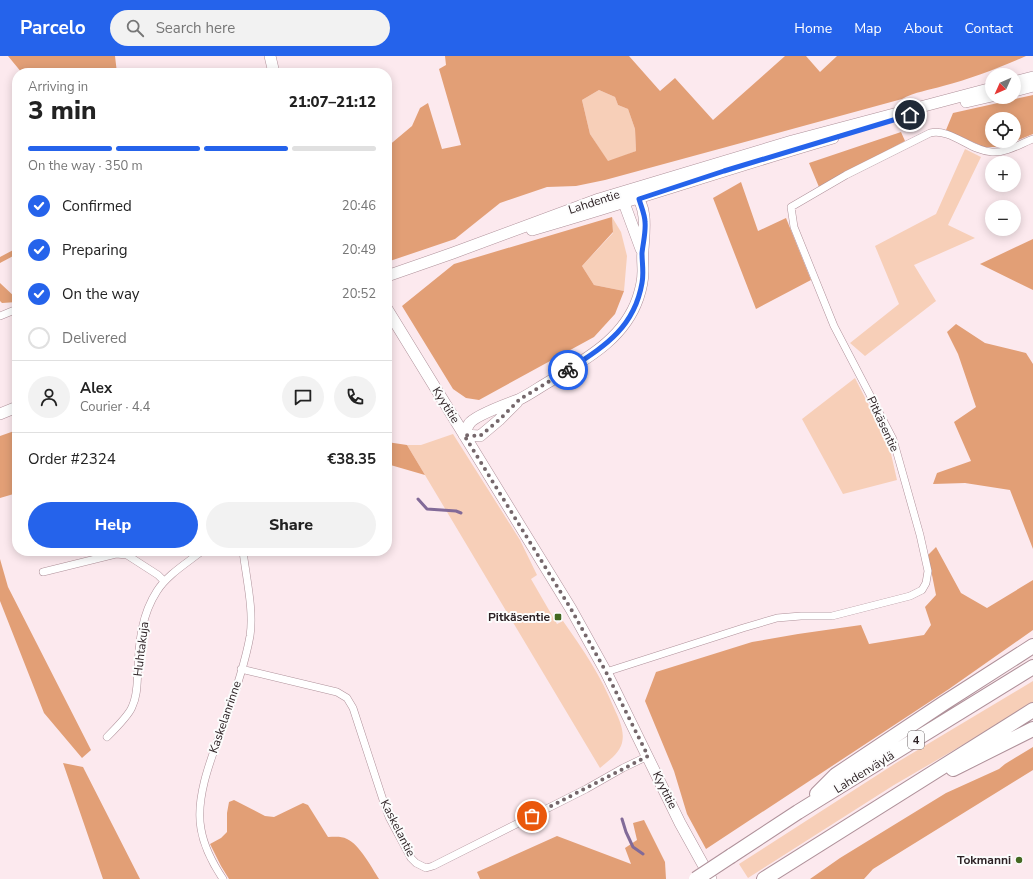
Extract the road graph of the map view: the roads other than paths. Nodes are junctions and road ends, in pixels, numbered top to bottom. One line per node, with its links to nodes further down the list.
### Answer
1 (270, 56): 2 (main road)
2 (273, 68)
3 (1033, 77): 4 (main road)
4 (1021, 80)
5 (1033, 86): 6 (main road)
6 (1021, 89)
7 (985, 90): 10 (main road, Lahdentie)
8 (985, 98): 11 (main road, Lahdentie)
9 (1033, 139): 32 (street, Pitkäsentie)
10 (630, 190): 11 (main road); 12 (main road); 13 (main road, Lahdentie)
11 (639, 199): 12 (main road, Lahdentie); 14 (main road)
12 (624, 203): 13 (main road, Lahdentie); 14 (main road)
13 (453, 253): 15 (main road, Lahdentie)
14 (642, 253): 19 (main road)
15 (392, 274)
16 (12, 311): 17 (street)
17 (0, 316)
18 (392, 317): 22 (main road, Kyytitie)
19 (520, 399): 22 (main road); 22 (main road)
20 (12, 409): 21 (main road)
21 (0, 414)
22 (464, 435): 32 (main road, Kyytitie)
23 (108, 556): 27 (street)
24 (129, 556): 28 (street)
25 (196, 556): 28 (street, Huhtakuja)
26 (243, 556): 31 (street, Kaskelanrinne)
27 (43, 572)
28 (164, 581): 35 (street, Huhtakuja)
29 (1033, 646): 38 (highway)
30 (1033, 668): 38 (highway, Lahdenväylä / 4)
31 (241, 669): 36 (street, Kaskelantie); 39 (street, Kaskelanrinne)
32 (606, 672): 36 (main road, Kyytitie)
33 (1033, 710): 37 (highway)
34 (1033, 729): 37 (highway)
35 (107, 737)
36 (648, 756): 41 (main road, Kyytitie)
37 (902, 792): 42 (highway)
38 (798, 812): 40 (highway, Lahdenväylä / 4, bridge)
39 (222, 879)
40 (696, 879)
41 (711, 879)
42 (764, 879)

